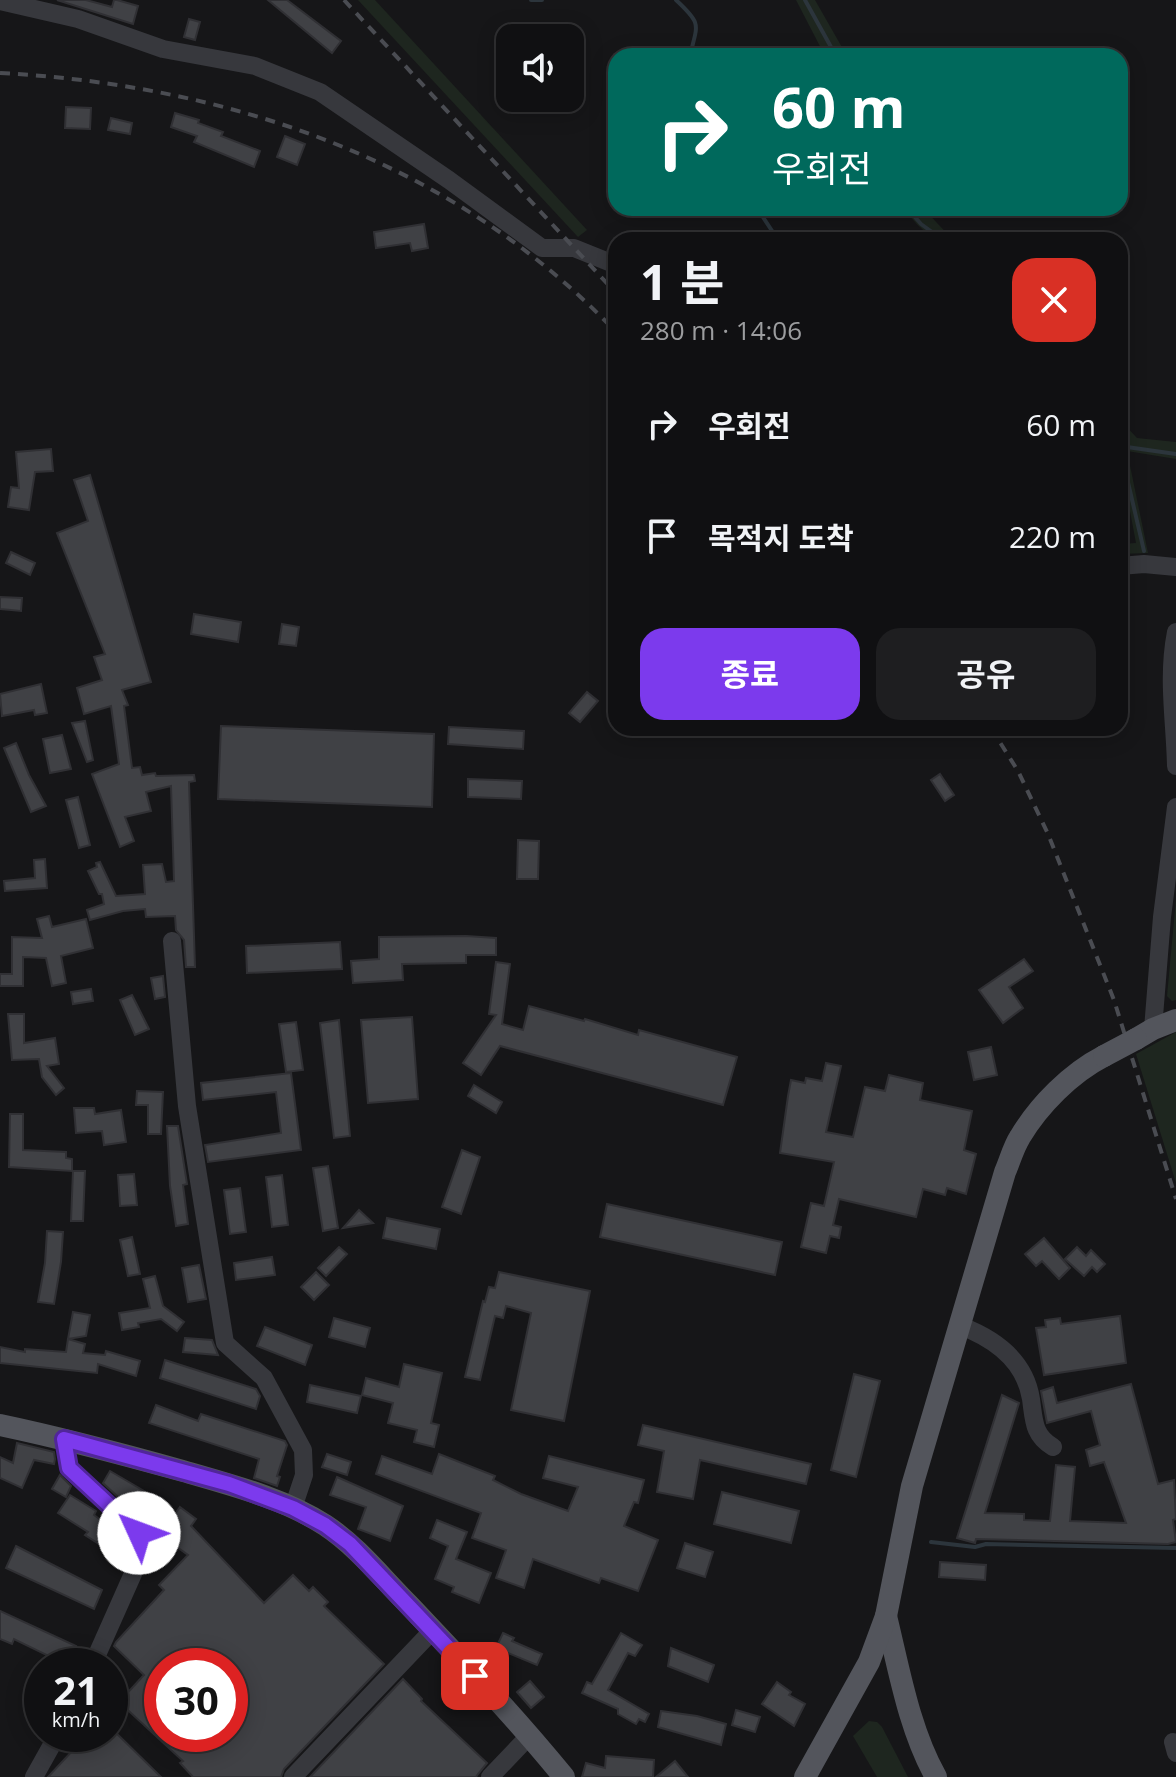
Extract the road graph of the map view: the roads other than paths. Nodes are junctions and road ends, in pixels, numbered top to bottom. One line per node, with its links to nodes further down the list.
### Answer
1 (0, 1): 2 (street)
2 (608, 262)
3 (1128, 565): 4 (street)
4 (1176, 567)
5 (1176, 632): 6 (street)
6 (1176, 766)
7 (1176, 807): 10 (street)
8 (172, 941): 15 (street)
9 (1176, 1020): 10 (main road)
10 (1144, 1034): 11 (main road, bridge)
11 (961, 1326): 14 (street); 16 (main road)
12 (0, 1425): 13 (main road)
13 (64, 1439): 15 (main road); 18 (street)
14 (1053, 1447)
15 (293, 1508): 17 (main road)
16 (886, 1616): 25 (main road); 26 (main road)
17 (433, 1630): 19 (main road); 22 (street)
18 (100, 1648)
19 (530, 1735): 23 (street); 24 (main road)
20 (48, 1752): 21 (street)
21 (34, 1777)
22 (293, 1777)
23 (490, 1777)
24 (564, 1777)
25 (805, 1777)
26 (936, 1777)

